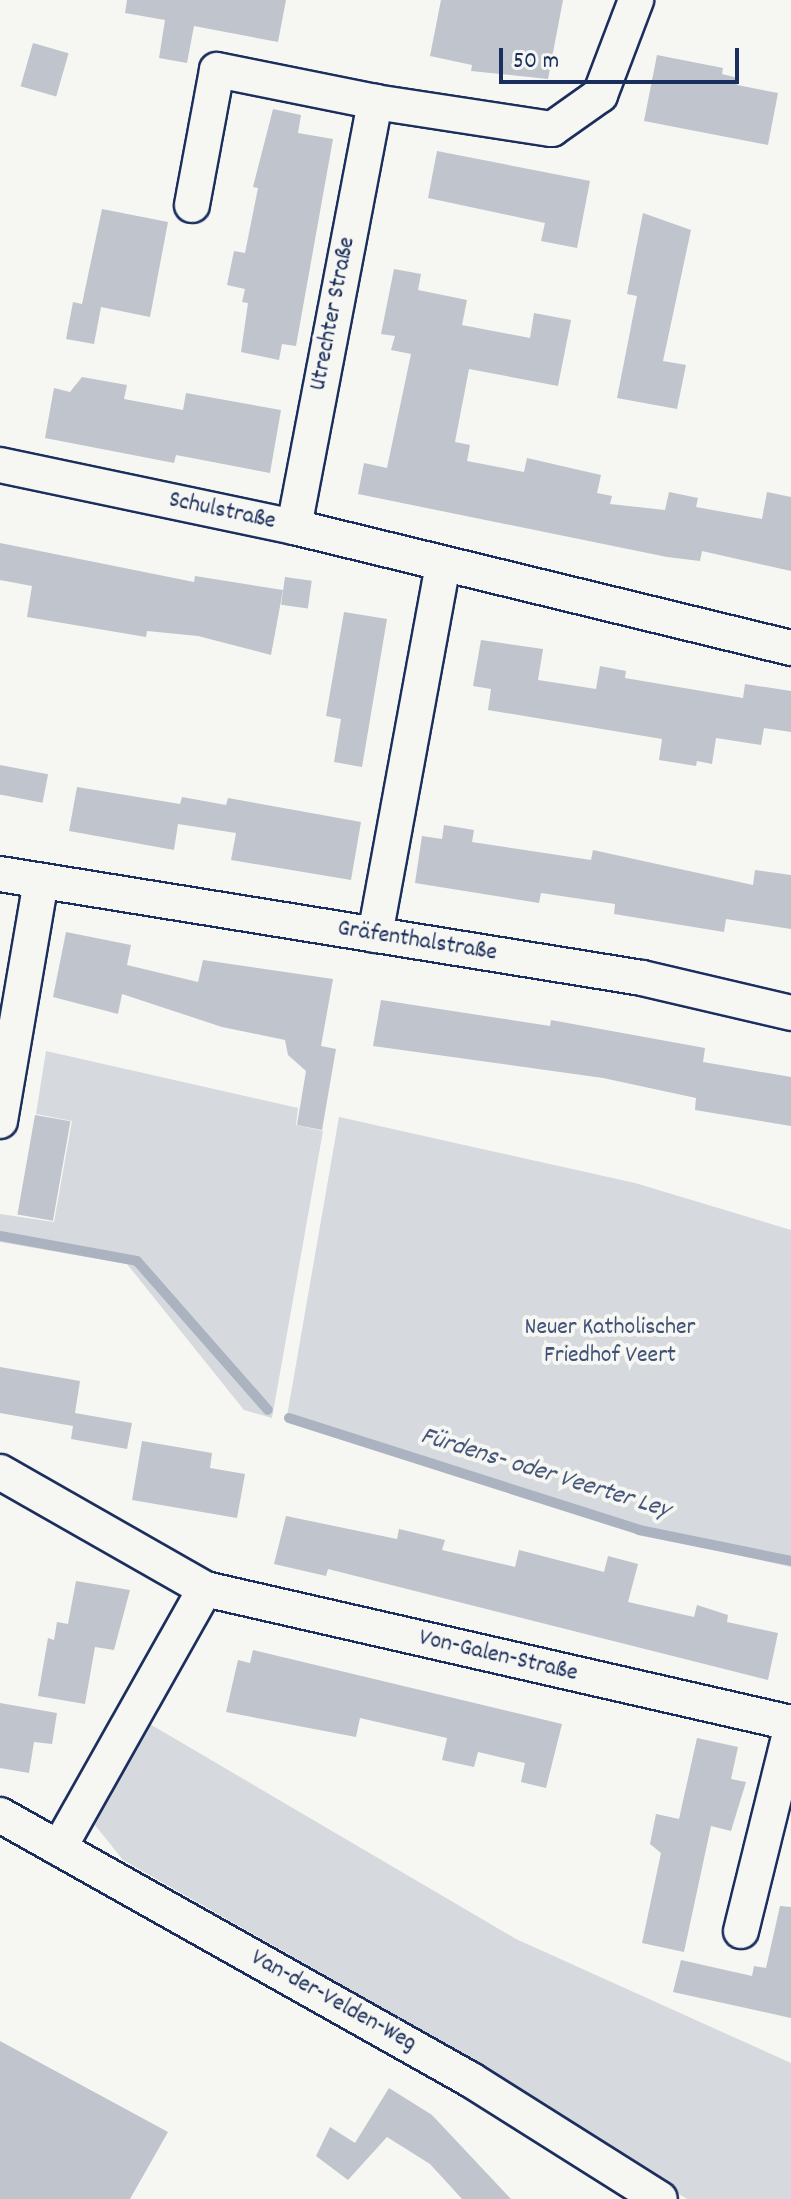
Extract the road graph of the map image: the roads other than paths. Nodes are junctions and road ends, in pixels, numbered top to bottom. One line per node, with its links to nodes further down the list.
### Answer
1 (636, 0): 2 (street)
2 (375, 102): 3 (street); 5 (street, Utrechter Straße)
3 (192, 205)
4 (0, 465): 5 (street, Schulstraße)
5 (294, 527): 6 (street, Schulstraße)
6 (443, 564): 7 (street, Schulstraße); 10 (street)
7 (791, 648)
8 (0, 874): 9 (street, Gräfenthalstraße)
9 (41, 881): 10 (street, Gräfenthalstraße); 12 (street)
10 (375, 935): 11 (street, Gräfenthalstraße)
11 (791, 1013)
12 (0, 1121)
13 (0, 1472): 14 (street, Von-Galen-Straße)
14 (205, 1589): 15 (street, Von-Galen-Straße); 17 (street)
15 (791, 1726): 18 (street, Von-Galen-Straße)
16 (0, 1815): 17 (street, Van-der-Velden-Weg)
17 (59, 1848): 19 (street, Van-der-Velden-Weg)
18 (741, 1931)
19 (660, 2199)

